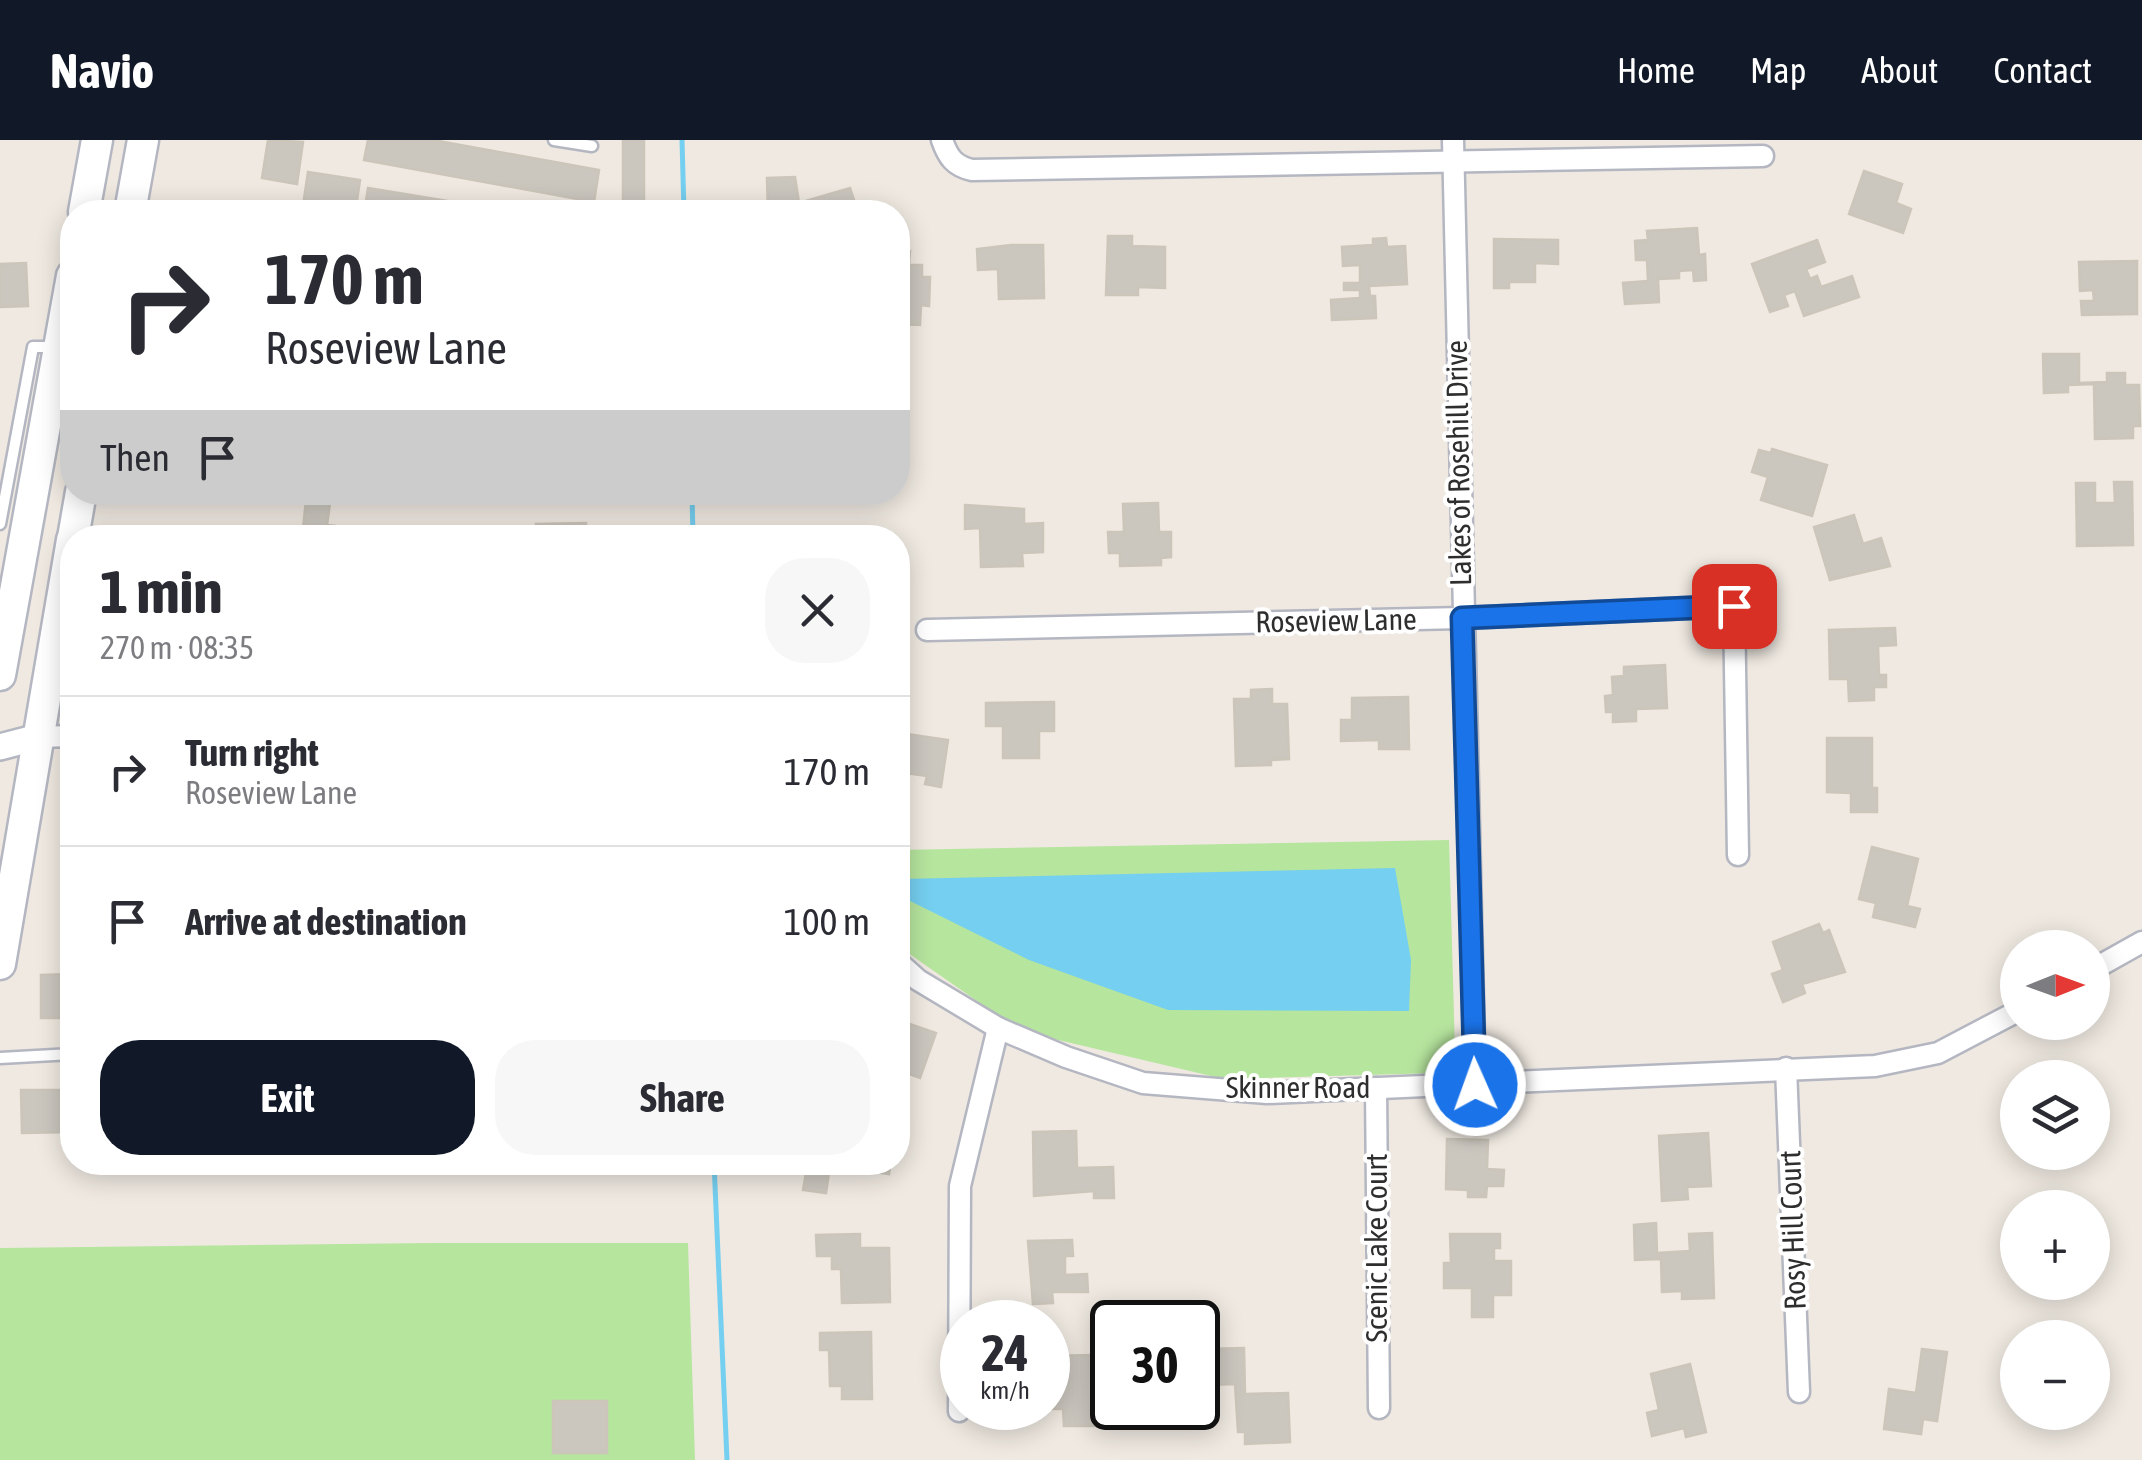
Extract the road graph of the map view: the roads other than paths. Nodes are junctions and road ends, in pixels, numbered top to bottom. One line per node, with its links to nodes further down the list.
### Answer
1 (97, 140): 9 (main road)
2 (142, 140): 10 (main road)
3 (554, 140): 5 (lane)
4 (1453, 140): 8 (street, Lakes of Rosehill Drive)
5 (592, 146)
6 (945, 148): 8 (street)
7 (1764, 156): 8 (street)
8 (1452, 162): 16 (street, Lakes of Rosehill Drive)
9 (86, 200)
10 (132, 200)
11 (60, 349): 13 (lane)
12 (60, 374): 14 (main road)
13 (0, 524)
14 (7, 591): 18 (main road)
15 (60, 612): 21 (main road)
16 (1462, 618): 17 (street, Roseview Lane); 23 (street, Roseview Lane); 33 (street, Lakes of Rosehill Drive)
17 (928, 630)
18 (0, 674)
19 (0, 727): 21 (street)
20 (60, 736): 21 (street)
21 (38, 737): 22 (street); 26 (main road)
22 (0, 747)
23 (1738, 855)
24 (2142, 942): 25 (street)
25 (2110, 960)
26 (0, 964)
27 (910, 973): 29 (street, Skinner Road)
28 (2000, 1020): 32 (street, Skinner Road)
29 (998, 1028): 34 (street, Skinner Road); 35 (street)
30 (60, 1055): 31 (lane)
31 (0, 1058)
32 (1786, 1068): 33 (street, Skinner Road); 36 (street, Rosy Hill Court)
33 (1475, 1085): 34 (street, Skinner Road)
34 (1376, 1088): 37 (street, Scenic Lake Court)
35 (959, 1300)
36 (1799, 1392)
37 (1378, 1408)

